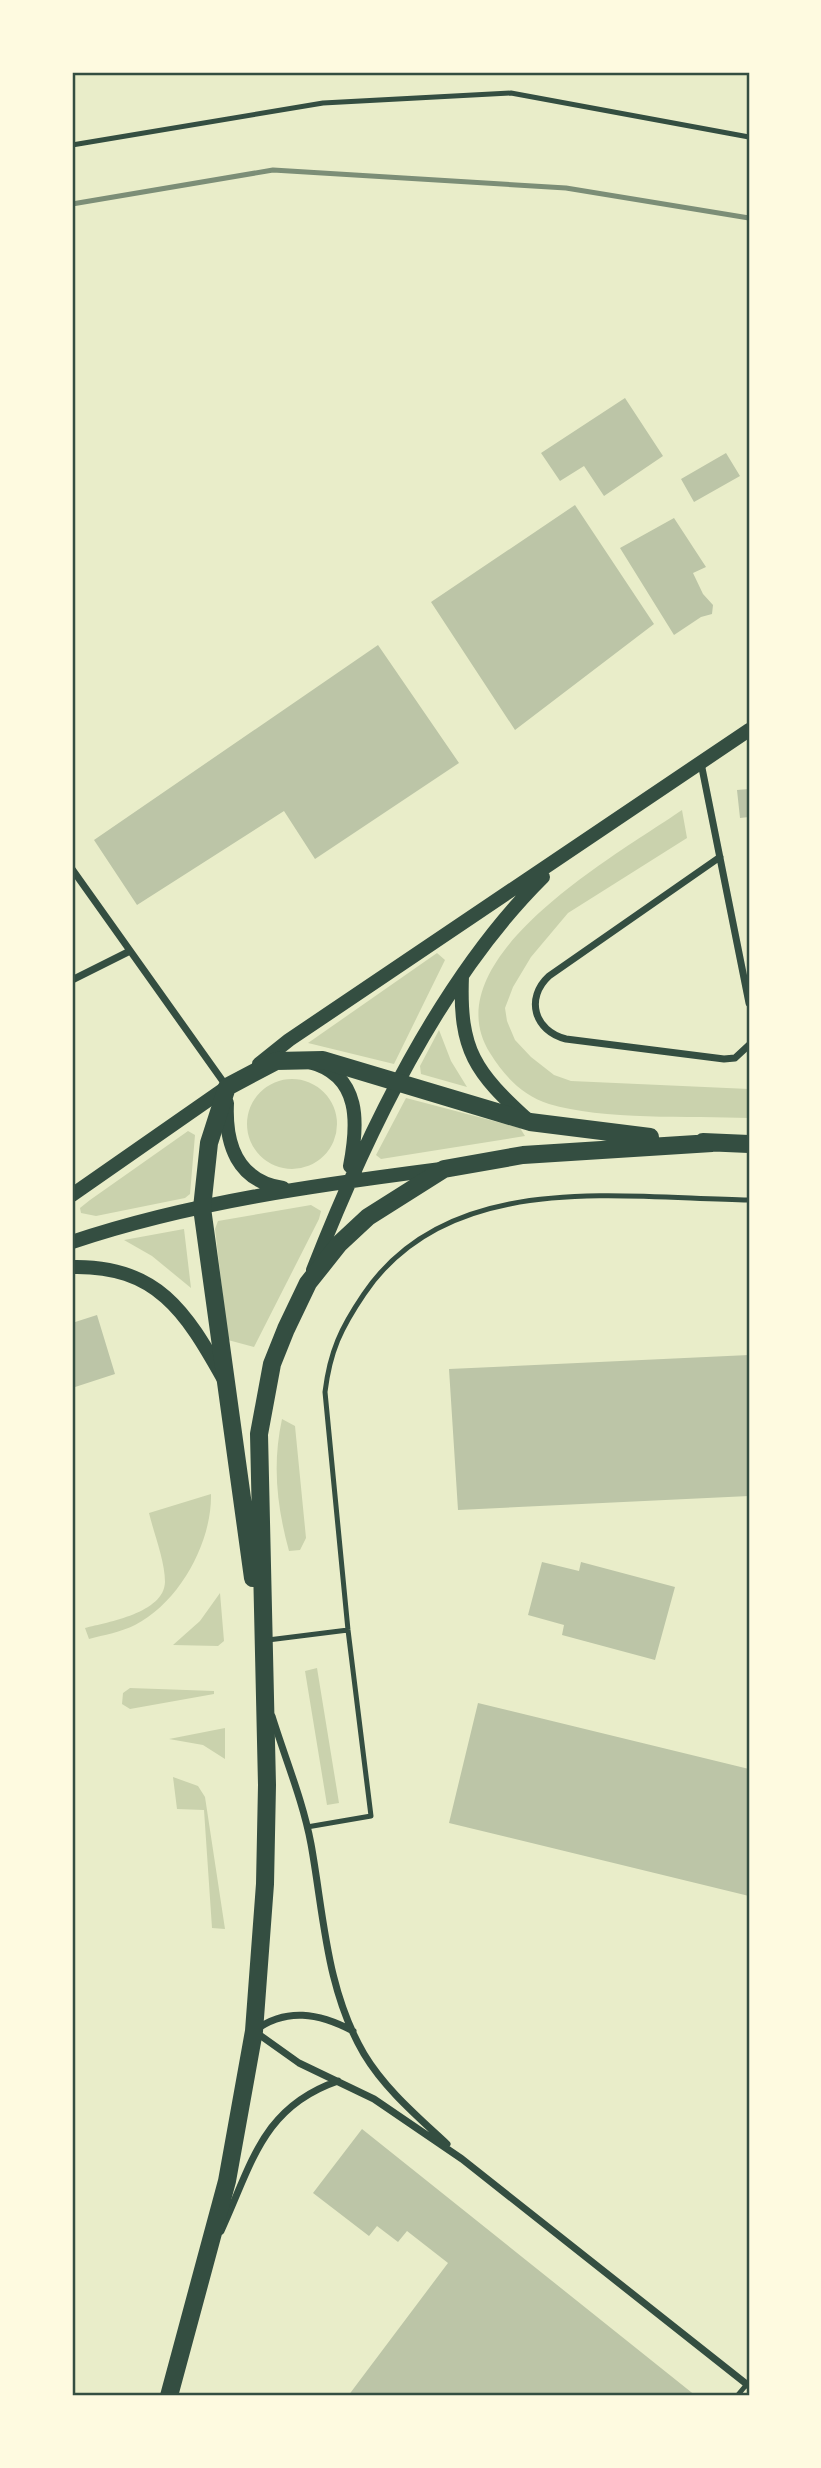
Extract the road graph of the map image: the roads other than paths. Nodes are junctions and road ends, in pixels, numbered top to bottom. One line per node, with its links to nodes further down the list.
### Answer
1 (749, 137): 2 (lane)
2 (72, 145)
3 (749, 730): 4 (main road)
4 (701, 763): 5 (main road); 6 (street)
5 (569, 851): 9 (main road); 15 (main road)
6 (720, 857): 11 (street); 12 (street)
7 (72, 869): 8 (street)
8 (130, 951): 10 (street); 15 (street)
9 (462, 974): 14 (main road); 16 (main road)
10 (72, 980)
11 (749, 1003)
12 (749, 1045)
13 (297, 1059): 14 (main road); 15 (main road); 20 (main road)
14 (400, 1081): 16 (main road); 20 (main road)
15 (230, 1085): 21 (main road); 22 (main road); 24 (main road)
16 (530, 1122): 17 (main road)
17 (712, 1143): 18 (main road); 19 (main road)
18 (749, 1144)
19 (444, 1169): 20 (main road); 27 (main road)
20 (348, 1181): 21 (main road); 27 (main road)
21 (293, 1190): 24 (main road)
22 (72, 1195)
23 (749, 1200): 29 (lane)
24 (202, 1208): 25 (main road); 28 (main road)
25 (72, 1242)
26 (72, 1267): 28 (main road)
27 (308, 1283): 30 (main road)
28 (223, 1379): 30 (main road)
29 (348, 1630): 30 (lane); 32 (lane)
30 (264, 1640): 31 (main road)
31 (267, 1700): 32 (street); 33 (main road)
32 (307, 1827): 34 (street)
33 (254, 2031): 34 (street); 35 (street); 37 (main road)
34 (353, 2031): 36 (street)
35 (338, 2081): 36 (street); 37 (street)
36 (462, 2160): 38 (street)
37 (204, 2270): 39 (main road)
38 (748, 2385): 40 (lane)
39 (169, 2396)
40 (737, 2396)

